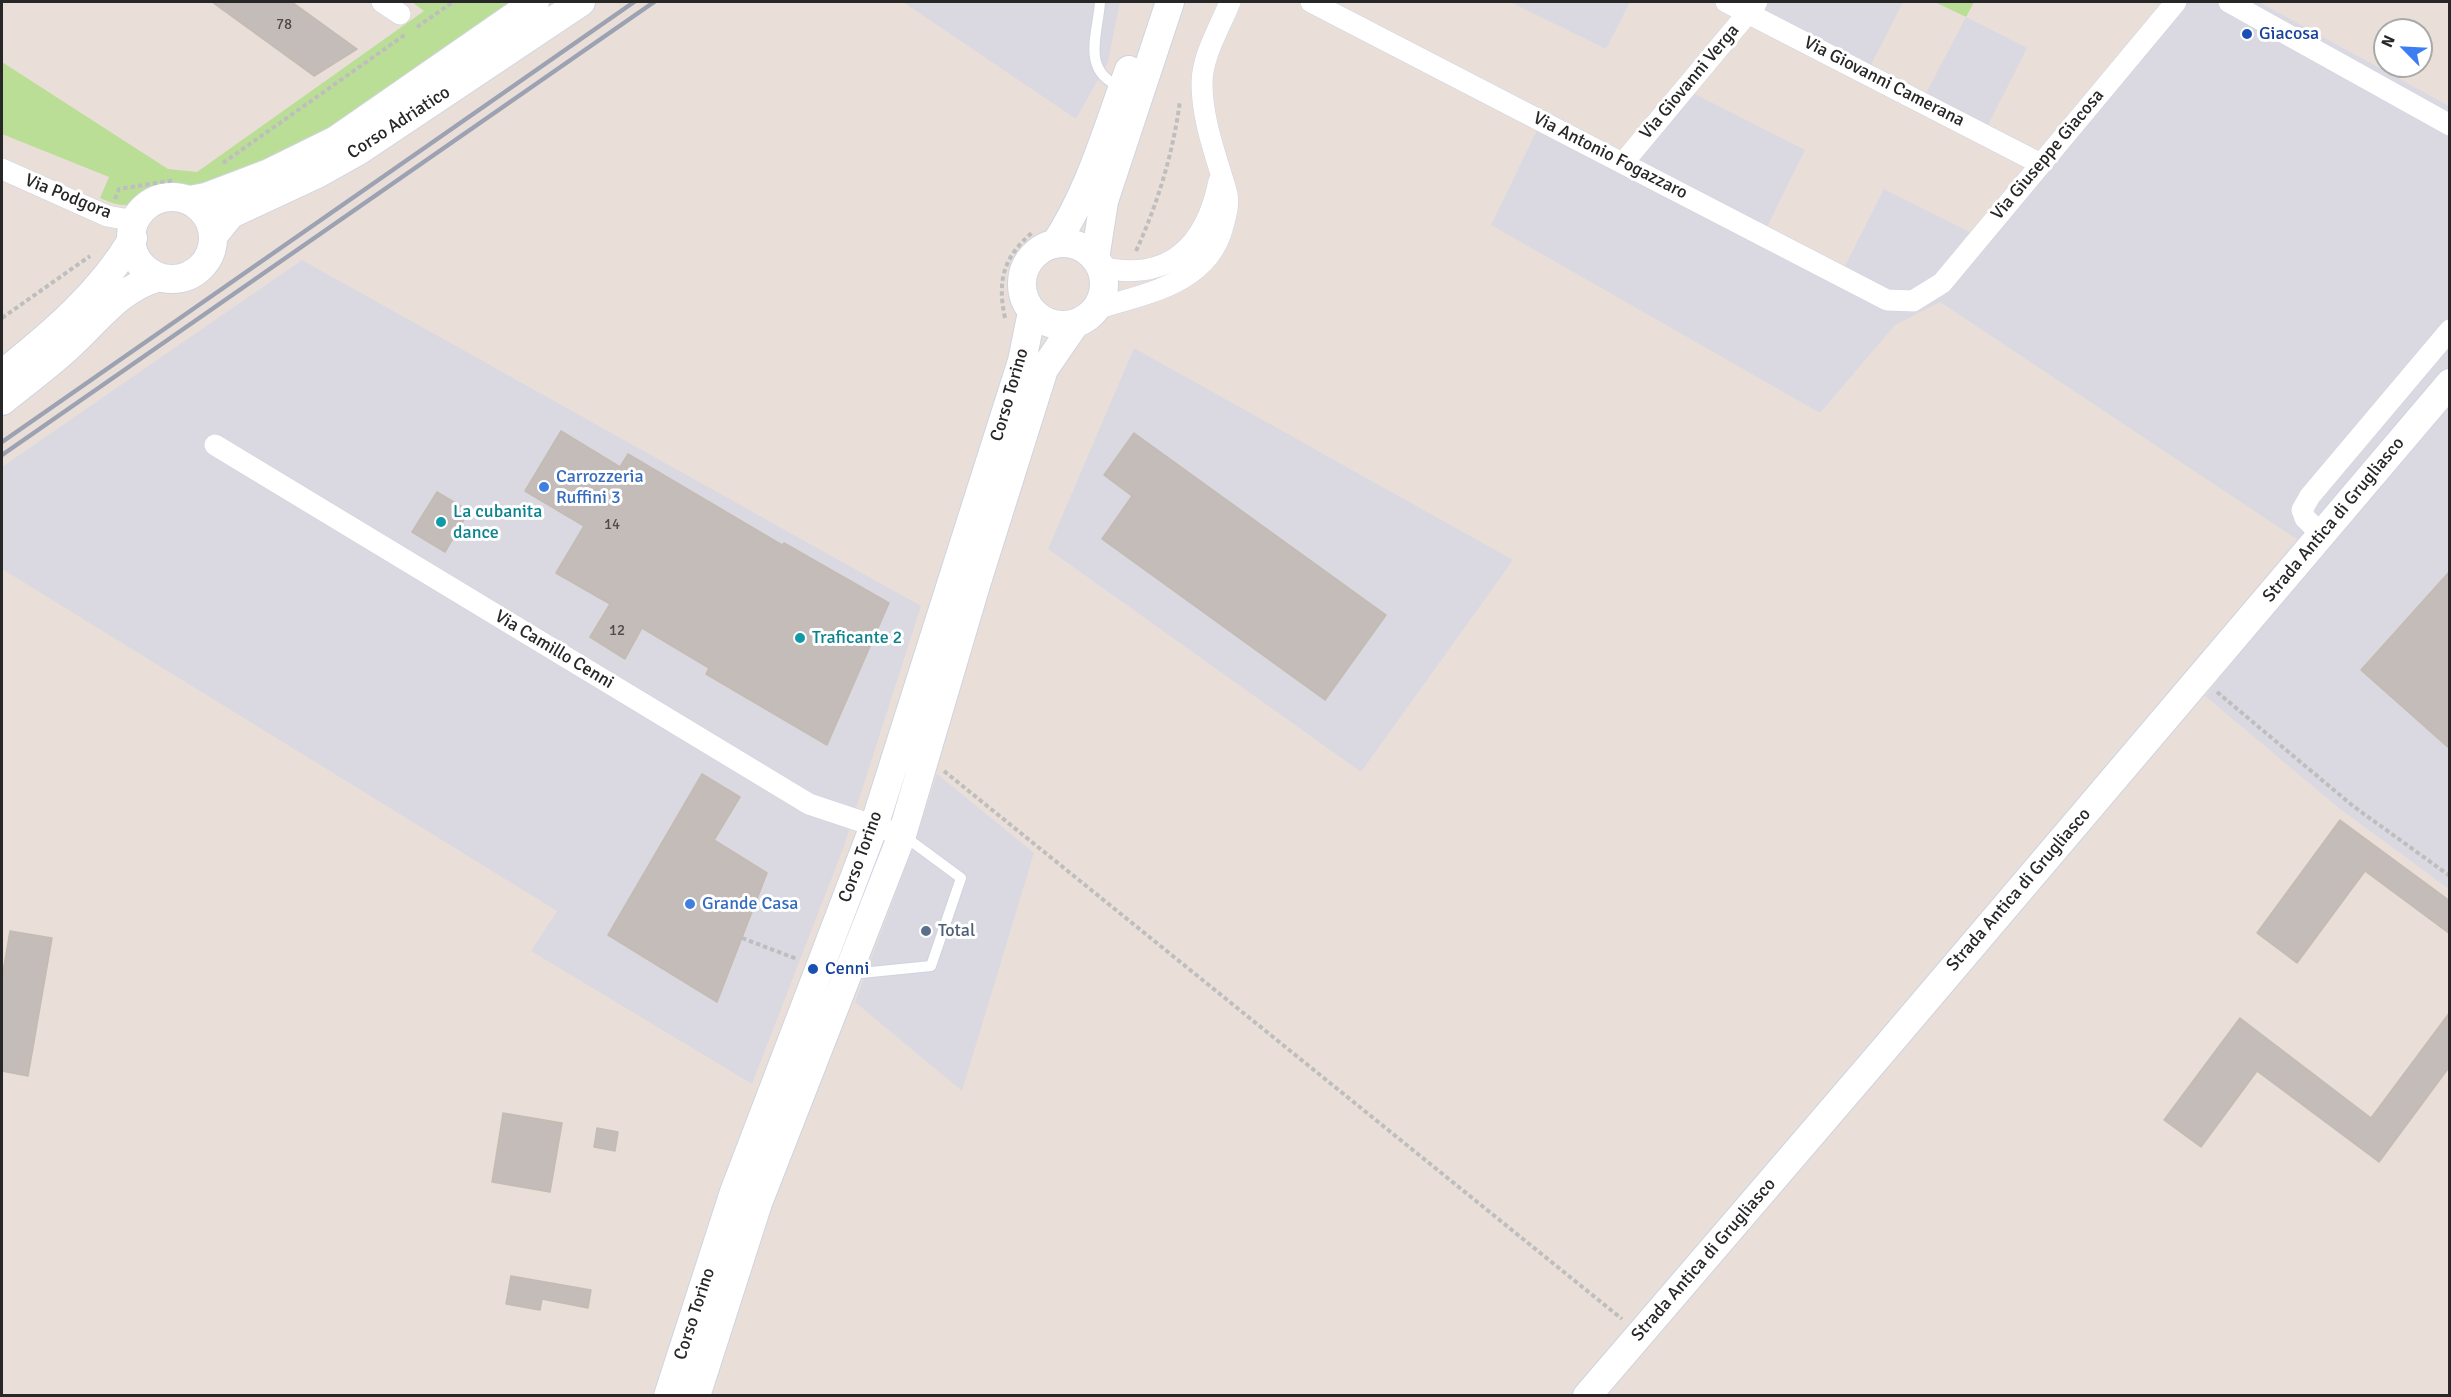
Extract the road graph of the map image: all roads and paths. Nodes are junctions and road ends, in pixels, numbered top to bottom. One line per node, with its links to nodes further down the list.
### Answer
1 (382, 2): 14 (street)
2 (453, 2): 21 (path)
3 (535, 2): 23 (street, Corso Adriatico)
4 (581, 2): 26 (street, Corso Adriatico)
5 (1100, 2): 16 (lane)
6 (1153, 2): 16 (street, Corso Torino)
7 (1170, 2): 16 (street, Corso Torino)
8 (1230, 2): 22 (street)
9 (1311, 2): 18 (street, Via Antonio Fogazzaro)
10 (1726, 2): 13 (street, Via Giovanni Camerana)
11 (2176, 2): 19 (street, Via Giuseppe Giacosa)
12 (2229, 2): 17 (street)
13 (1753, 7): 18 (street, Via Giovanni Verga); 19 (street, Via Giovanni Camerana)
14 (400, 14)
15 (1182, 90): 28 (path)
16 (1131, 92): 27 (street, Corso Torino); 30 (street, Corso Torino)
17 (2450, 125)
18 (1623, 163): 32 (street, Via Antonio Fogazzaro)
19 (2041, 164): 32 (street, Via Giuseppe Giacosa)
20 (2, 169): 24 (street, Via Podgora)
21 (214, 169)
22 (1220, 174): 30 (street); 34 (street)
23 (187, 190): 24 (path); 25 (street, Corso Adriatico); 26 (street)
24 (107, 216): 25 (street, Via Podgora)
25 (134, 229): 31 (street); 37 (street, Corso Adriatico)
26 (214, 235): 31 (street, Corso Adriatico)
27 (1055, 244): 30 (street); 33 (street, Corso Torino)
28 (1128, 248)
29 (97, 251): 35 (path)
30 (1098, 263): 34 (street, Corso Torino)
31 (159, 277): 39 (street, Corso Adriatico)
32 (1913, 301)
33 (1032, 312): 34 (street); 44 (street, Corso Torino)
34 (1085, 317): 43 (street, Corso Torino)
35 (2, 318)
36 (2450, 330): 41 (street)
37 (2, 374)
38 (2450, 383): 41 (street, Strada Antica di Grugliasco)
39 (2, 401)
40 (215, 446): 44 (street, Via Camillo Cenni)
41 (2316, 540): 42 (street, Strada Antica di Grugliasco)
42 (2200, 678): 46 (path); 50 (street, Strada Antica di Grugliasco)
43 (926, 756): 45 (street, Corso Torino); 50 (path)
44 (874, 826): 45 (street, Via Camillo Cenni); 51 (street, Corso Torino)
45 (902, 835): 49 (street, Corso Torino); 49 (lane)
46 (2450, 876)
47 (742, 938): 48 (path)
48 (800, 960)
49 (848, 975): 52 (street, Corso Torino)
50 (1641, 1335): 53 (street, Strada Antica di Grugliasco)
51 (668, 1395)
52 (696, 1395)
53 (1587, 1395)

